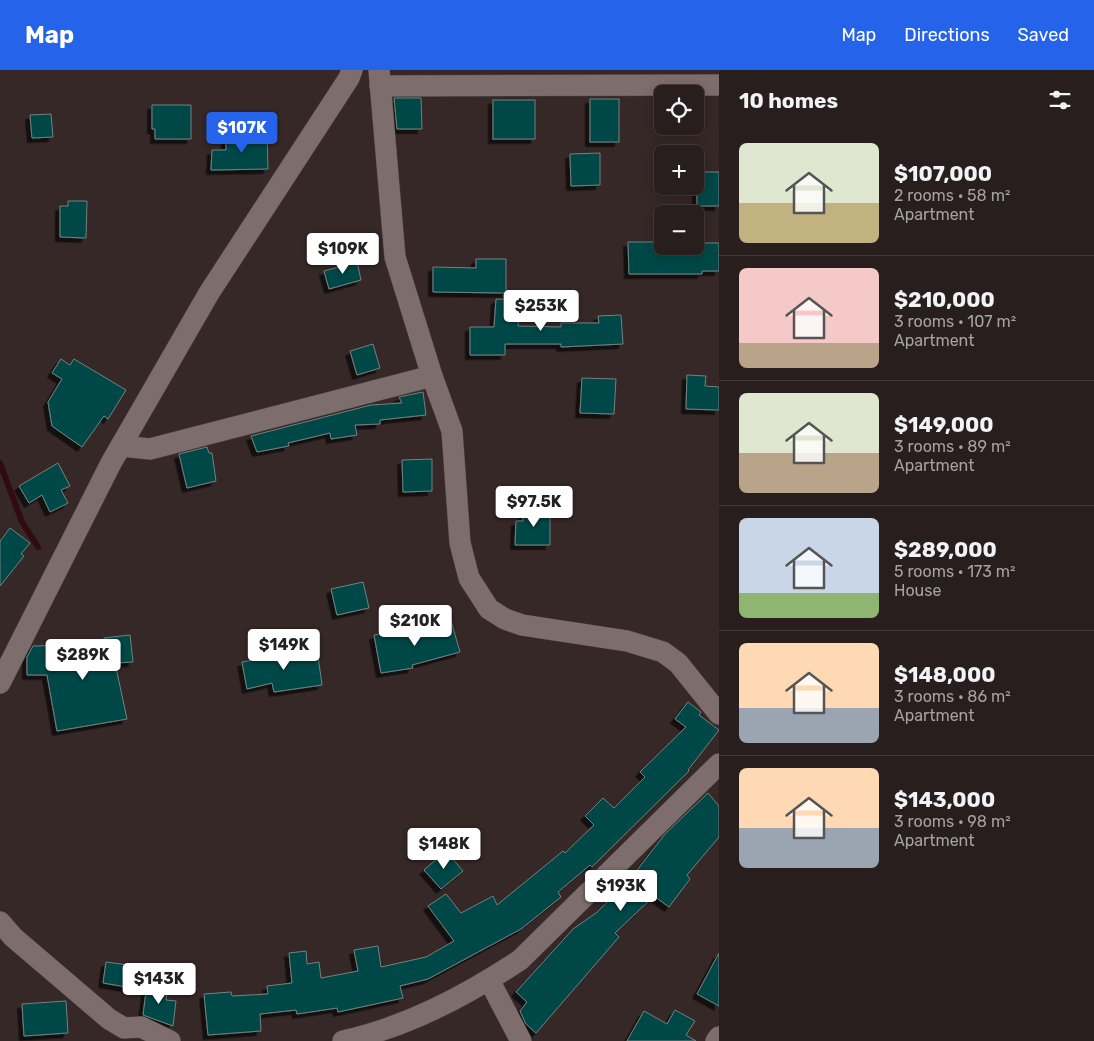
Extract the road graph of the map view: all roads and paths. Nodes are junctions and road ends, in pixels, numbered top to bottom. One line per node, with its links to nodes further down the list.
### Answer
1 (352, 70): 5 (street)
2 (380, 78): 3 (street); 4 (street)
3 (719, 85)
4 (432, 376): 5 (street); 7 (street)
5 (121, 446): 6 (street)
6 (0, 683)
7 (719, 714)
8 (719, 764): 10 (street)
9 (0, 922): 12 (street)
10 (489, 980): 13 (street); 14 (street)
11 (719, 1037): 15 (street)
12 (170, 1041)
13 (343, 1041)
14 (520, 1041)
15 (716, 1041)

